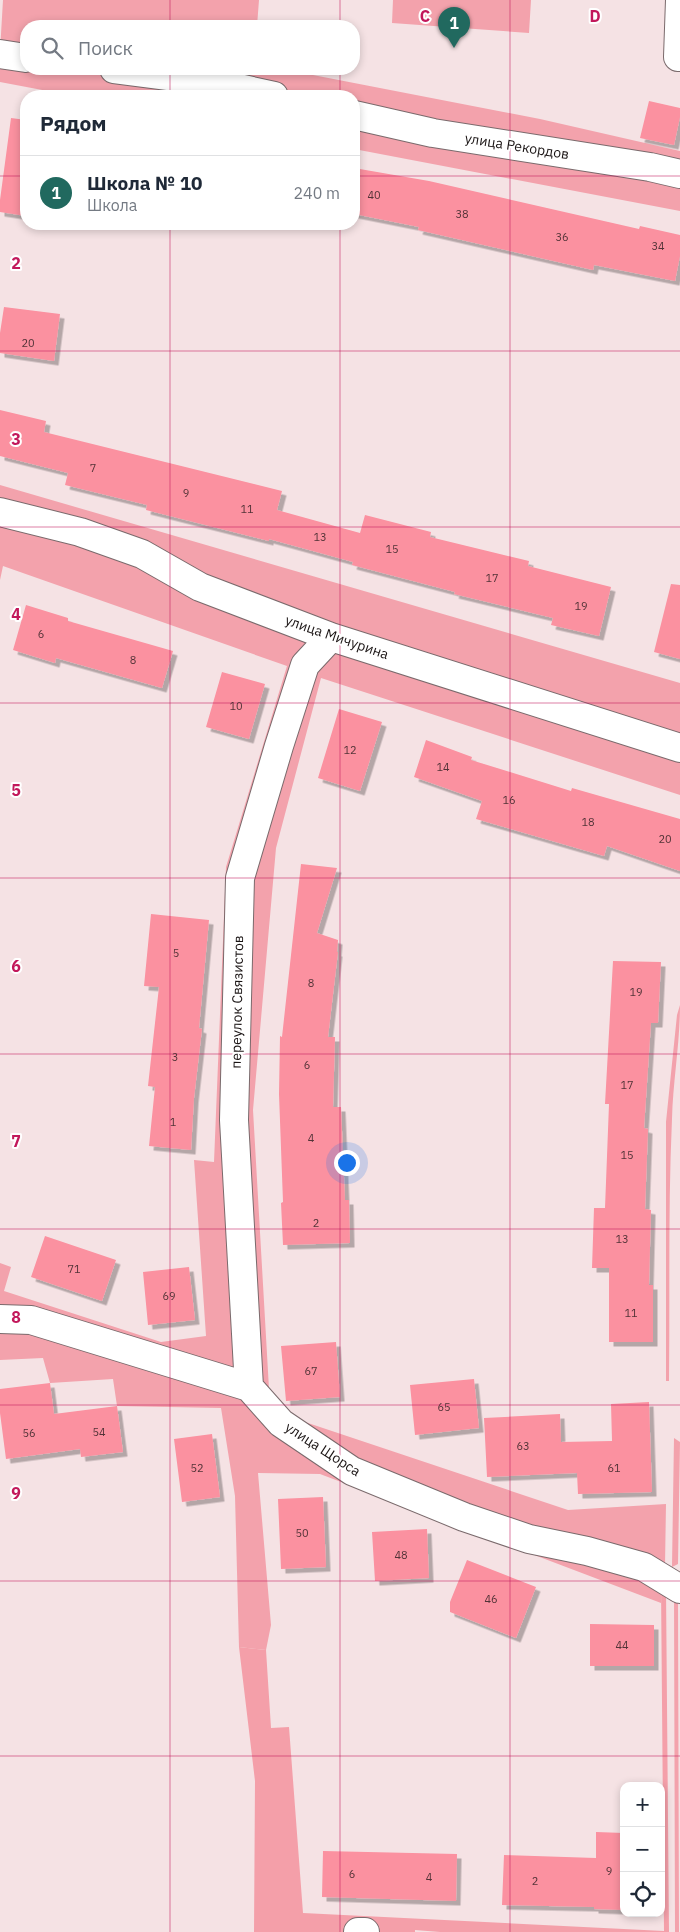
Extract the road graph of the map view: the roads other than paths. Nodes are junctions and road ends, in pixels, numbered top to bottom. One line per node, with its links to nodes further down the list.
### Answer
1 (680, 0): 4 (street)
2 (0, 54): 3 (street)
3 (20, 57)
4 (680, 57)
5 (160, 75): 6 (street)
6 (247, 90)
7 (360, 116): 8 (street, улица Рекордов)
8 (680, 174)
9 (0, 512): 10 (street, улица Мичурина)
10 (331, 637): 11 (street, улица Мичурина); 13 (street, переулок Связистов)
11 (680, 748)
12 (0, 1319): 13 (street)
13 (249, 1387): 14 (street, улица Щорса)
14 (680, 1589)
15 (358, 1932): 16 (street)
16 (365, 1932)

